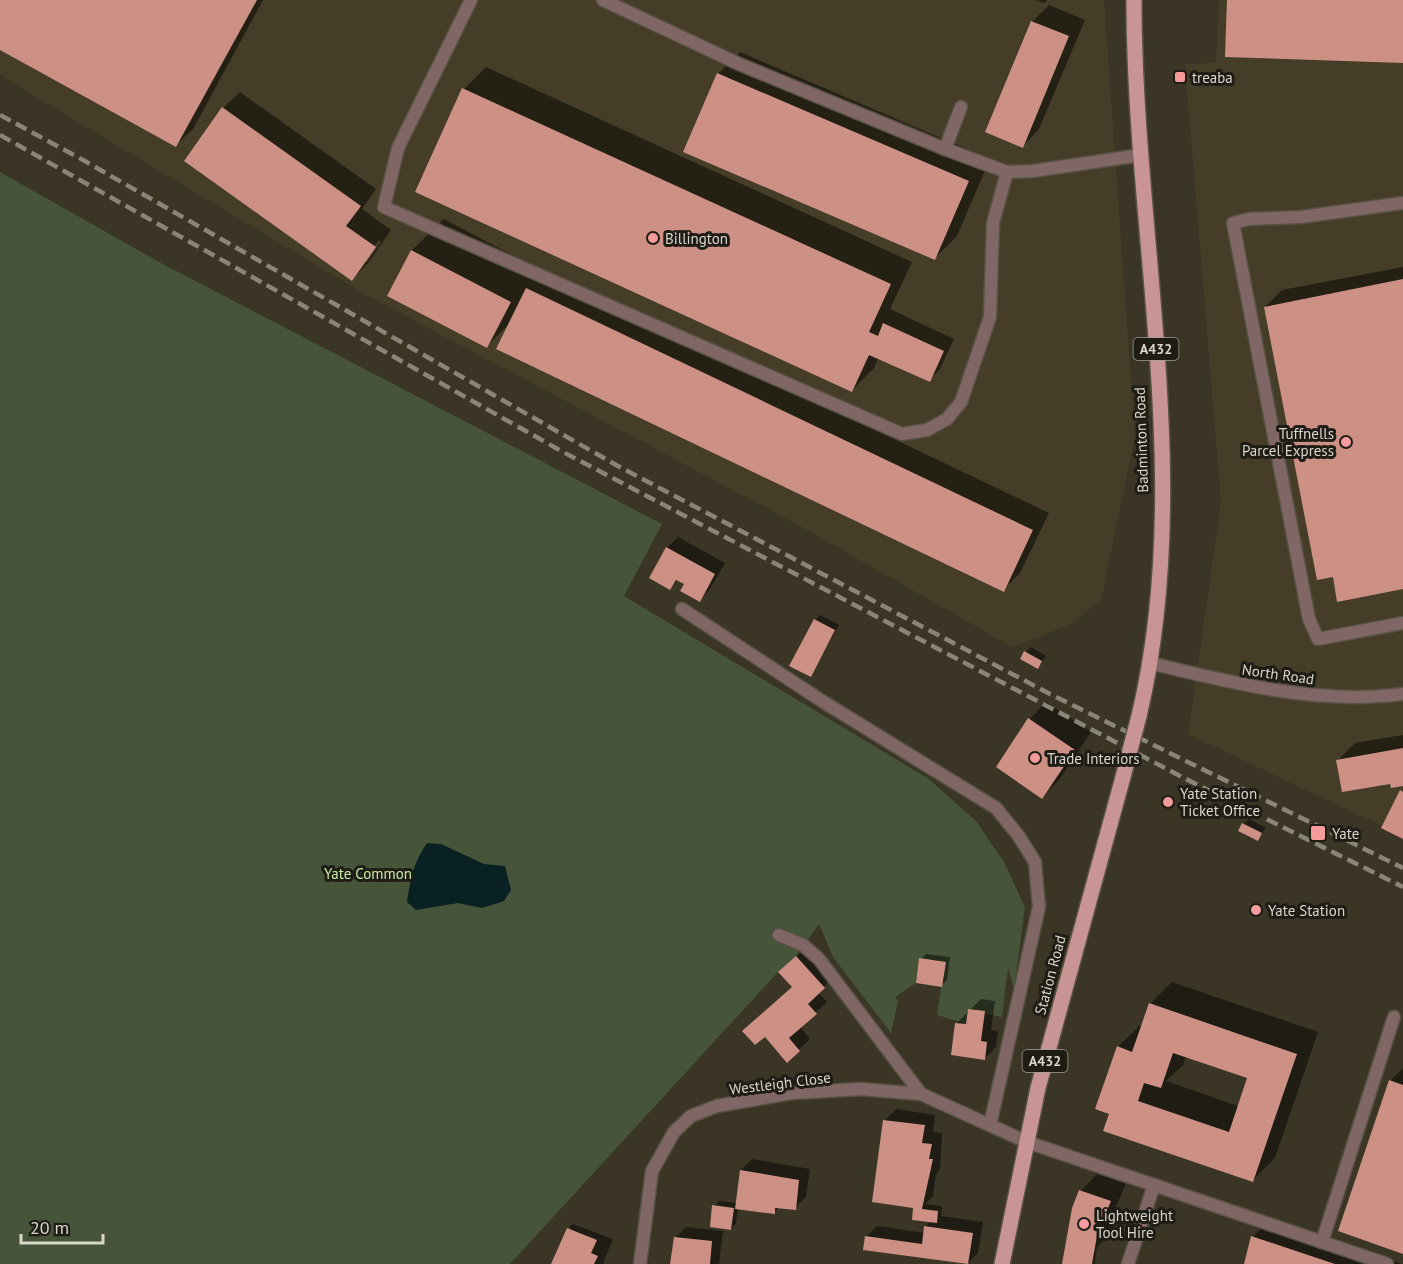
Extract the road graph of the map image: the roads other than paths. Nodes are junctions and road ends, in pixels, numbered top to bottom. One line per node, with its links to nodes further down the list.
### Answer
1 (471, 0): 7 (street)
2 (603, 0): 5 (street)
3 (1134, 0): 6 (main road, Badminton Road / A432)
4 (961, 107): 5 (street)
5 (945, 149): 7 (street)
6 (1141, 155): 7 (street); 11 (main road, Badminton Road / A432)
7 (1007, 172)
8 (1403, 202): 10 (street)
9 (682, 609): 17 (street)
10 (1403, 623)
11 (1150, 663): 12 (street, North Road); 13 (main road, Badminton Road / A432)
12 (1403, 694)
13 (1143, 698): 18 (main road, Station Road / A432, bridge)
14 (779, 935): 16 (street)
15 (1394, 1017): 20 (street)
16 (921, 1094): 17 (street, Westleigh Close); 21 (street, Westleigh Close)
17 (990, 1125): 18 (street, Westleigh Close)
18 (1027, 1142): 19 (street, Westleigh Close); 22 (main road, Station Road / A432)
19 (1154, 1185): 20 (street, Westleigh Close); 23 (street)
20 (1322, 1242): 24 (street, Westleigh Close)
21 (640, 1264)
22 (1002, 1264)
23 (1128, 1264)
24 (1387, 1264)

